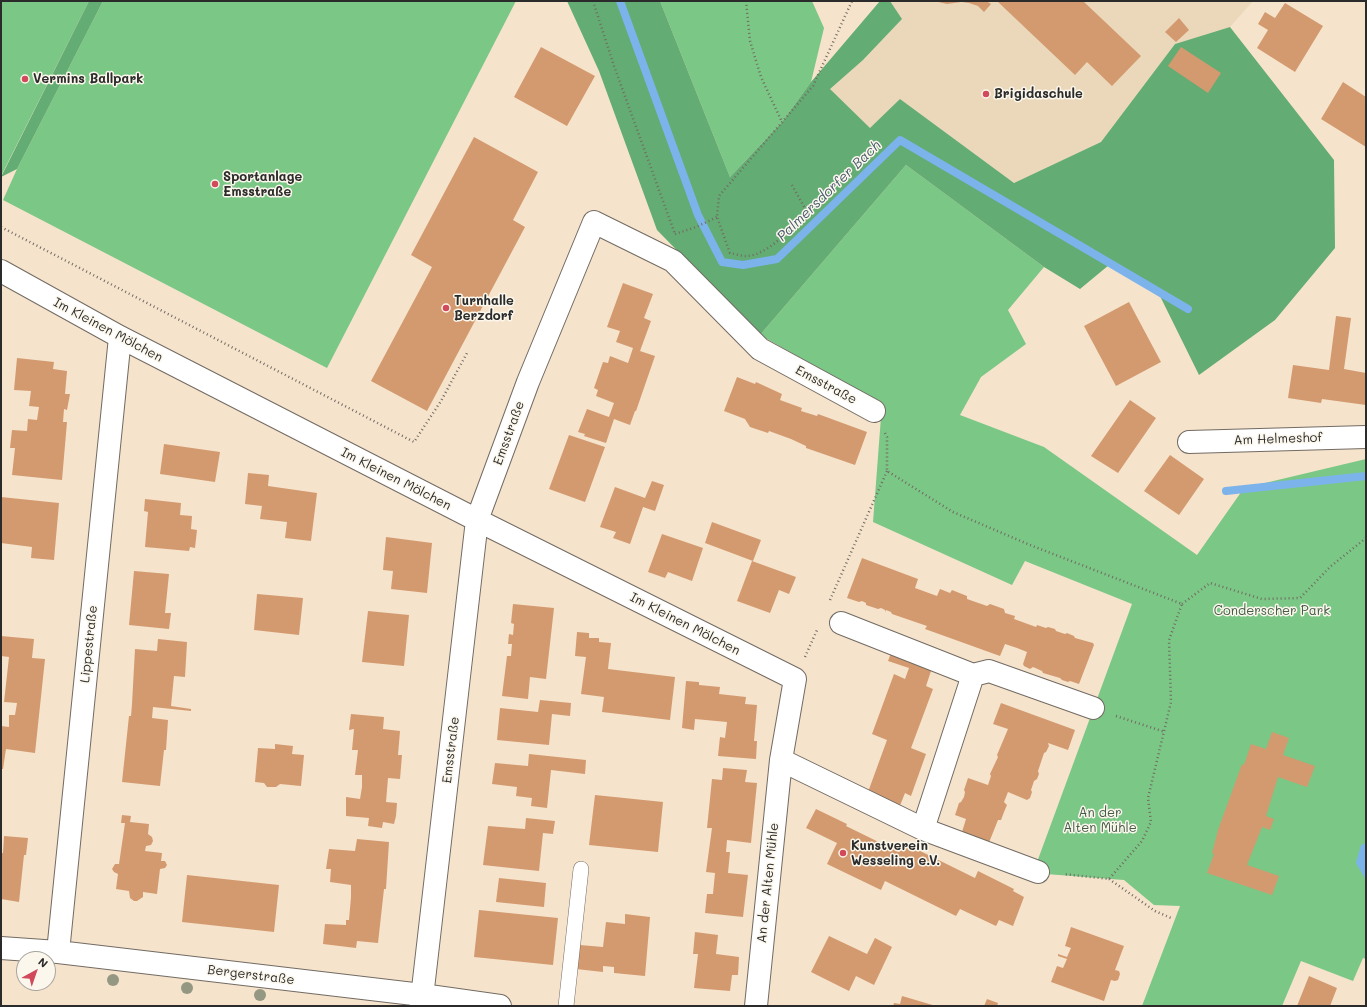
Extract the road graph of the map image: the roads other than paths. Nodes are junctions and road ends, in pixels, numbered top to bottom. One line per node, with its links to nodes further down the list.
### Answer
1 (1, 271): 2 (street, Im Kleinen Mölchen)
2 (120, 337): 6 (street, Im Kleinen Mölchen); 16 (street, Lippestraße)
3 (874, 411): 6 (street, Emsstraße)
4 (1366, 437): 5 (street, Am Helmeshof)
5 (1189, 442)
6 (478, 520): 9 (street, Im Kleinen Mölchen); 17 (street, Emsstraße)
7 (841, 623): 8 (street)
8 (973, 675): 10 (street); 12 (street)
9 (794, 679): 11 (street, An der Alten Mühle)
10 (1093, 708)
11 (781, 760): 12 (street); 20 (street, An der Alten Mühle)
12 (923, 829): 14 (street)
13 (581, 869): 19 (lane)
14 (1038, 872)
15 (1, 948): 16 (street, Bergerstraße)
16 (58, 952): 17 (street, Bergerstraße)
17 (422, 1001): 18 (street, Bergerstraße)
18 (500, 1006)
19 (566, 1006)
20 (756, 1006)

